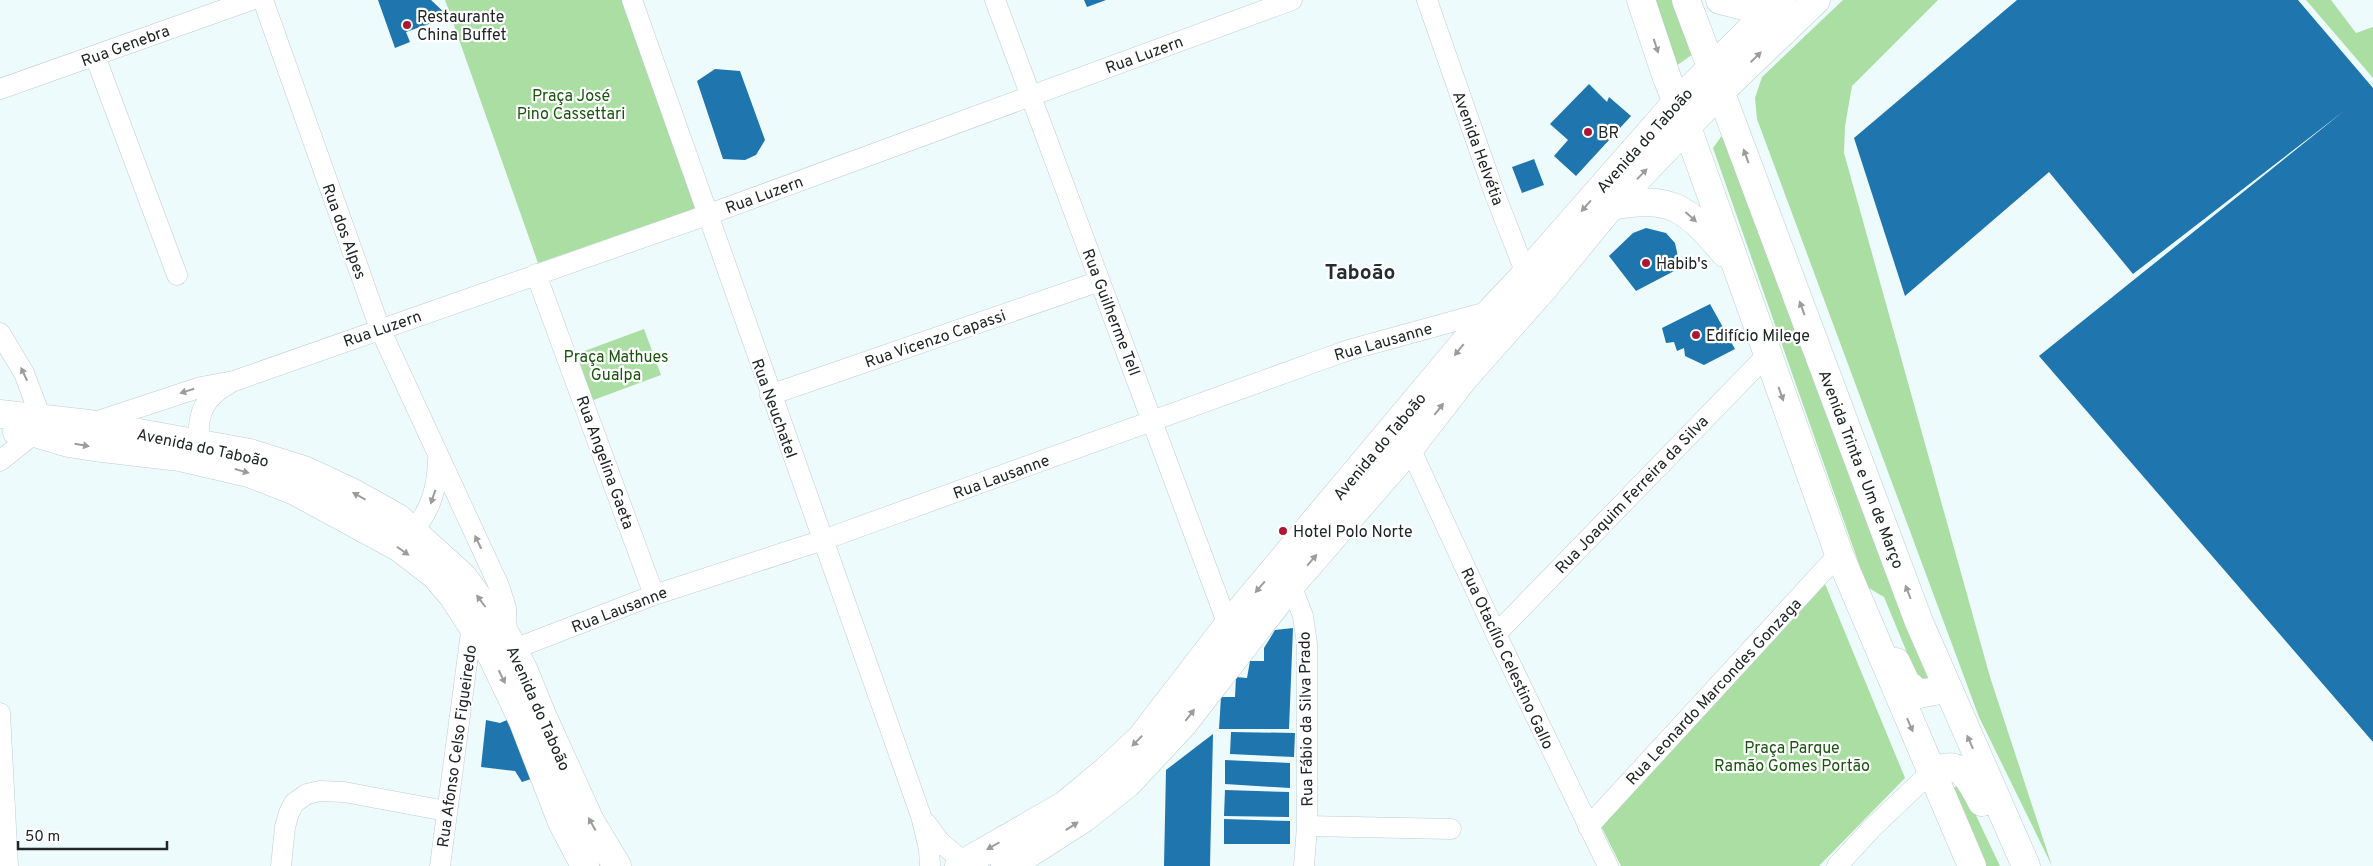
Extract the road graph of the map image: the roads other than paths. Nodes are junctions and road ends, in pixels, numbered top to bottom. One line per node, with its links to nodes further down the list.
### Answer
1 (250, 0): 12 (street, Rua Genebra)
2 (262, 0): 26 (street, Rua dos Alpes)
3 (632, 0): 19 (street, Rua Neuchatel)
4 (995, 0): 15 (street, Rua Guilherme Tell)
5 (1292, 0): 15 (street, Rua Luzern)
6 (1427, 0): 24 (street, Avenida Helvétia)
7 (1641, 0): 16 (main road, one-way to 16)
8 (1686, 0): 13 (main road, Avenida Trinta e Um de Março)
9 (1720, 0): 11 (main road)
10 (1816, 0): 13 (main road, Avenida do Taboão, one-way to 10)
11 (1776, 4): 13 (main road, Avenida do Taboão)
12 (95, 56): 14 (street, Rua Genebra); 22 (street)
13 (1716, 78): 16 (main road, Avenida do Taboão); 17 (main road, Avenida do Taboão); 50 (main road, Avenida Trinta e Um de Março, one-way to 13)
14 (0, 90)
15 (1031, 95): 19 (street, Rua Luzern); 23 (street, Rua Guilherme Tell)
16 (1676, 103): 17 (main road); 24 (main road, Avenida do Taboão, one-way to 24)
17 (1687, 127): 18 (main road, Avenida do Taboão, one-way to 17); 20 (main road)
18 (1611, 206): 20 (main road, one-way to 20); 24 (main road, Avenida do Taboão)
19 (707, 214): 21 (street, Rua Luzern); 30 (street, Rua Neuchatel)
20 (1735, 266): 28 (main road)
21 (536, 274): 26 (street, Rua Luzern); 45 (street, Rua Angelina Gaeta)
22 (177, 275)
23 (1100, 281): 30 (street, Rua Vicenzo Capassi); 32 (street, Rua Guilherme Tell)
24 (1534, 282): 25 (main road, Avenida do Taboão); 37 (main road, Avenida do Taboão, one-way to 24)
25 (1491, 311): 32 (street, Rua Lausanne); 46 (main road, Avenida do Taboão, one-way to 46)
26 (380, 330): 29 (street, Rua Luzern); 38 (street, Rua dos Alpes)
27 (0, 333): 34 (street, one-way to 27)
28 (1767, 355): 42 (main road, one-way to 42); 48 (street, Rua Joaquim Ferreira da Silva)
29 (234, 381): 33 (street, Rua Luzern, one-way to 33); 36 (street, Rua Luzern)
30 (770, 395): 41 (street, Rua Neuchatel)
31 (0, 414): 34 (main road, Avenida do Taboão)
32 (1153, 422): 41 (street, Rua Lausanne); 46 (street, Rua Guilherme Tell)
33 (89, 424): 34 (main road, Avenida do Taboão); 36 (main road, Avenida do Taboão)
34 (38, 426): 35 (main road, Avenida do Taboão); 39 (street); 47 (main road, Avenida do Taboão, one-way to 47)
35 (0, 430)
36 (199, 443): 40 (main road, Avenida do Taboão, one-way to 36)
37 (1410, 448): 43 (main road, Avenida do Taboão, one-way to 37); 48 (street, Rua Otacílio Celestino Gallo)
38 (438, 458): 40 (street, Rua dos Alpes, one-way to 40); 49 (street, Rua dos Alpes, one-way to 38)
39 (0, 461)
40 (413, 531): 49 (main road, Avenida do Taboão, one-way to 40)
41 (823, 540): 45 (street, Rua Lausanne); 55 (street, Rua Neuchatel)
42 (1838, 554): 44 (main road); 57 (street, Rua Leonardo Marcondes Gonzaga)
43 (1291, 585): 56 (street, Rua Fábio da Silva Prado); 59 (main road, Avenida do Taboão, one-way to 43)
44 (1854, 590): 50 (main road); 53 (main road, one-way to 53)
45 (654, 595): 49 (street, Rua Lausanne)
46 (1228, 624): 59 (main road, Avenida do Taboão, one-way to 59)
47 (472, 625): 54 (street, Rua Afonso Celso Figueiredo); 64 (main road, Avenida do Taboão, one-way to 64)
48 (1496, 634): 57 (street, Rua Otacílio Celestino Gallo)
49 (511, 643): 65 (main road, Avenida do Taboão, one-way to 49)
50 (1946, 684): 72 (main road, Avenida Trinta e Um de Março, one-way to 50)
51 (0, 713): 52 (street)
52 (0, 739): 61 (street)
53 (1930, 772): 70 (street); 71 (main road); 72 (main road)
54 (446, 811): 62 (street); 63 (street, Rua Afonso Celso Figueiredo)
55 (921, 816): 60 (street, Rua Neuchatel); 66 (street, Rua Neuchatel)
56 (1307, 826): 58 (street, Rua Fábio da Silva Prado); 68 (street, Rua Fábio da Silva Prado)
57 (1588, 827): 69 (street, Rua Otacílio Celestino Gallo)
58 (1450, 829)
59 (1030, 848): 60 (main road, Avenida do Taboão, one-way to 60); 67 (main road, Avenida do Taboão)
60 (962, 864)
61 (8, 866)
62 (281, 866)
63 (440, 866)
64 (585, 866)
65 (617, 866)
66 (930, 866)
67 (1005, 866)
68 (1304, 866)
69 (1608, 866)
70 (1837, 866)
71 (1972, 866)
72 (2025, 866)

